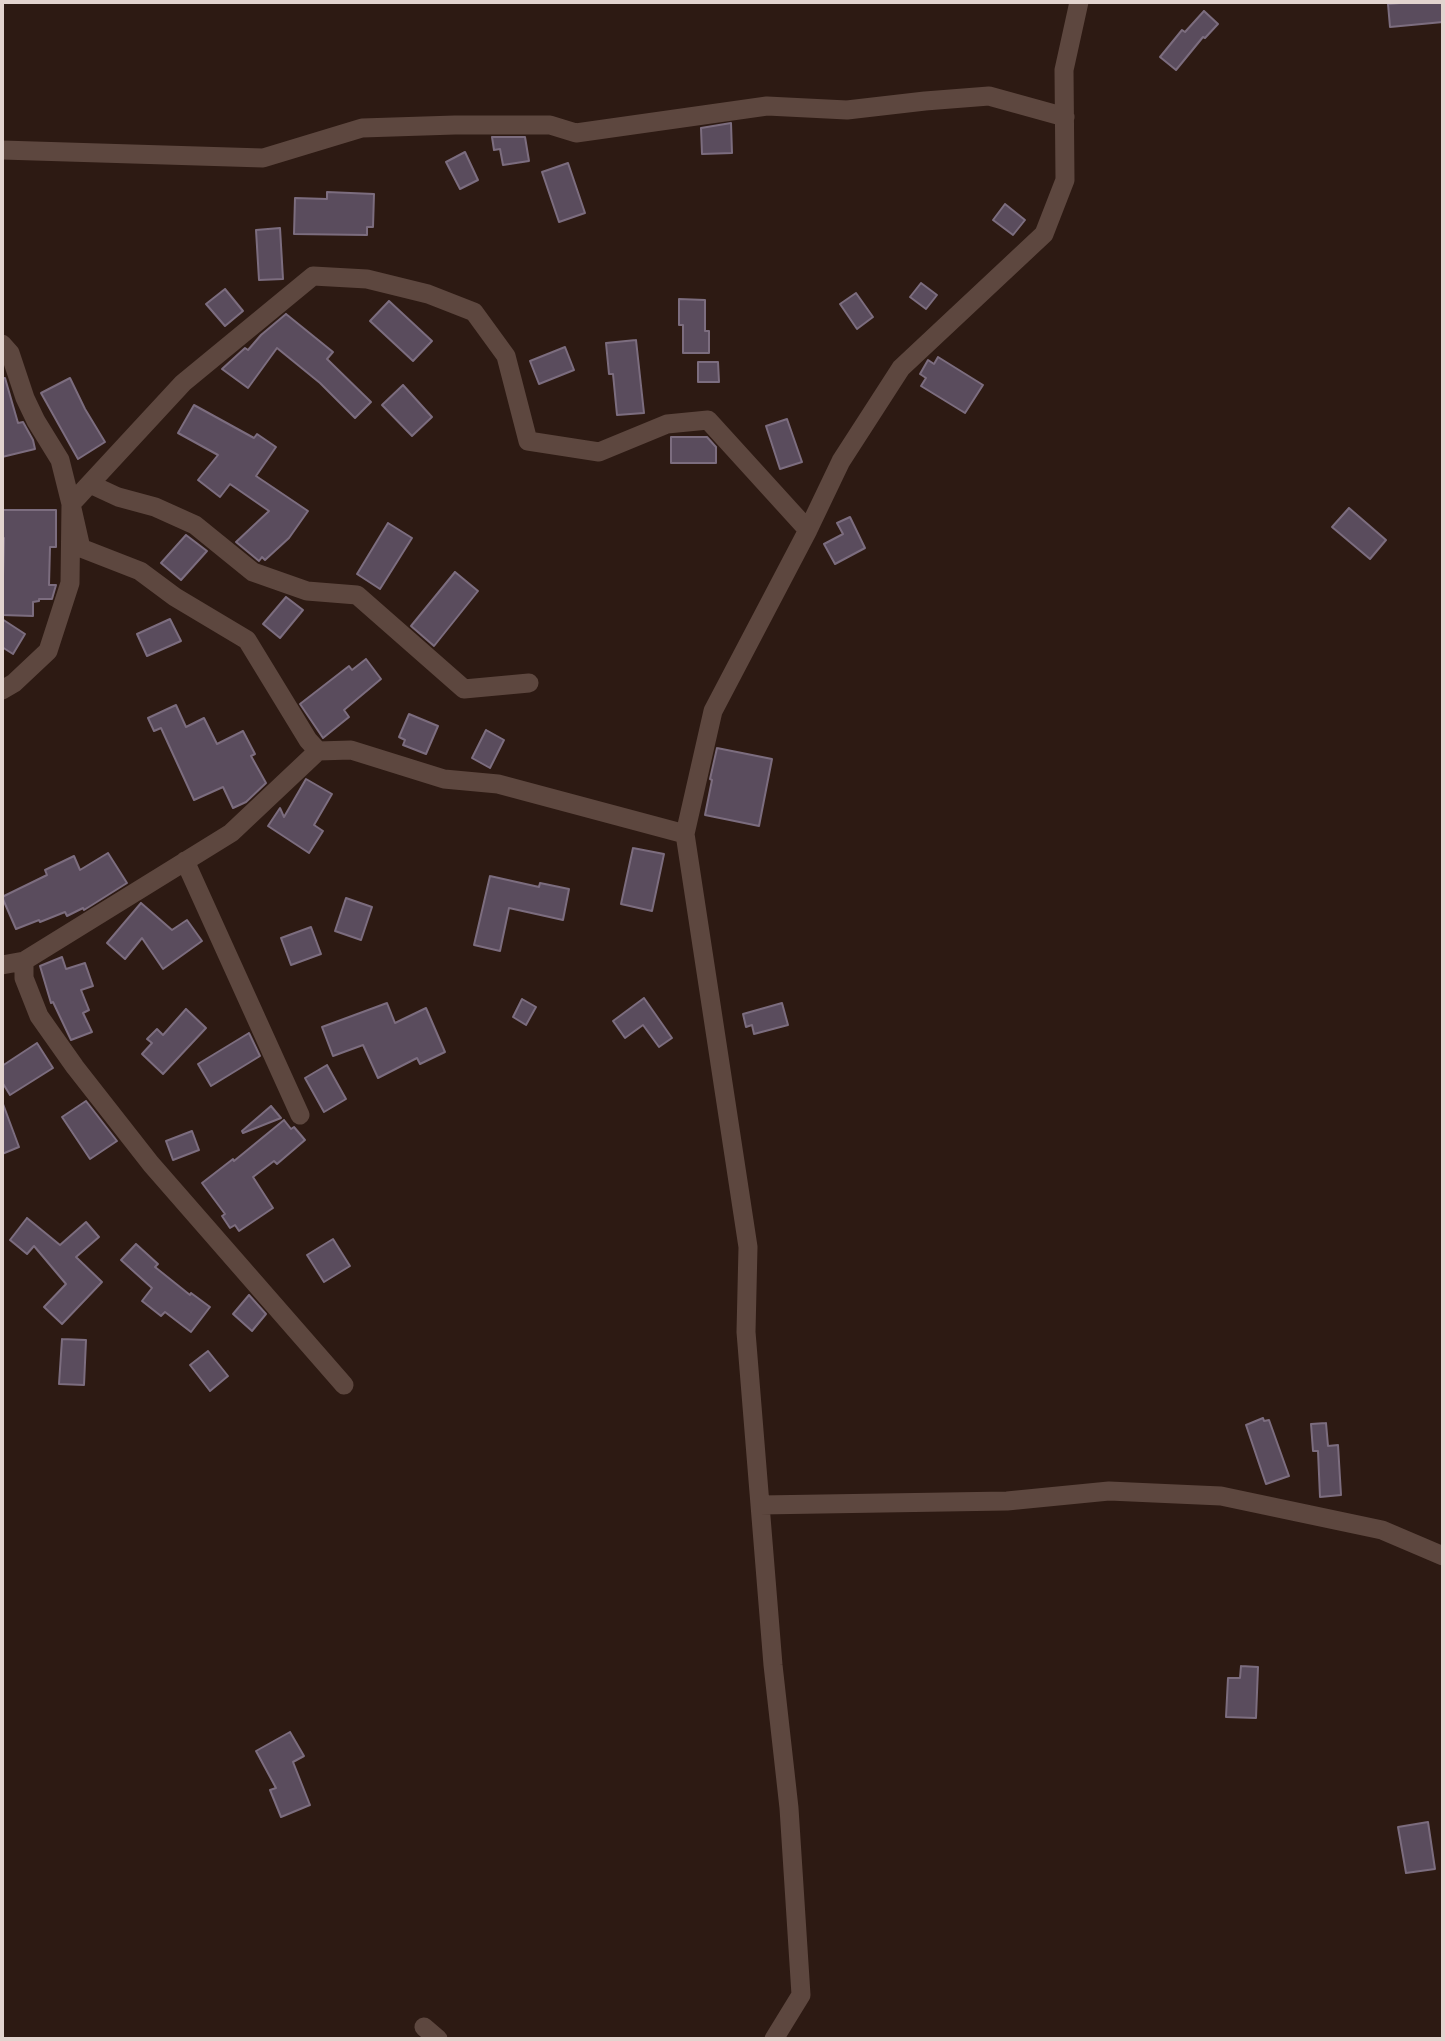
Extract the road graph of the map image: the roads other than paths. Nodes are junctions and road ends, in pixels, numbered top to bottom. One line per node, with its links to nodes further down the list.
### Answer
1 (1079, 2): 2 (street)
2 (1065, 117): 3 (street); 7 (street)
3 (2, 150)
4 (2, 344): 6 (street)
5 (90, 484): 6 (street); 7 (street); 8 (street)
6 (71, 504): 9 (street); 10 (street)
7 (807, 530): 11 (street)
8 (529, 682)
9 (2, 690)
10 (318, 751): 11 (street); 12 (street)
11 (685, 834): 17 (street)
12 (185, 861): 13 (street); 15 (street)
13 (24, 961): 14 (street); 16 (street)
14 (2, 965)
15 (300, 1115)
16 (344, 1385)
17 (760, 1504): 18 (street); 19 (street)
18 (1443, 1556)
19 (774, 2039)

